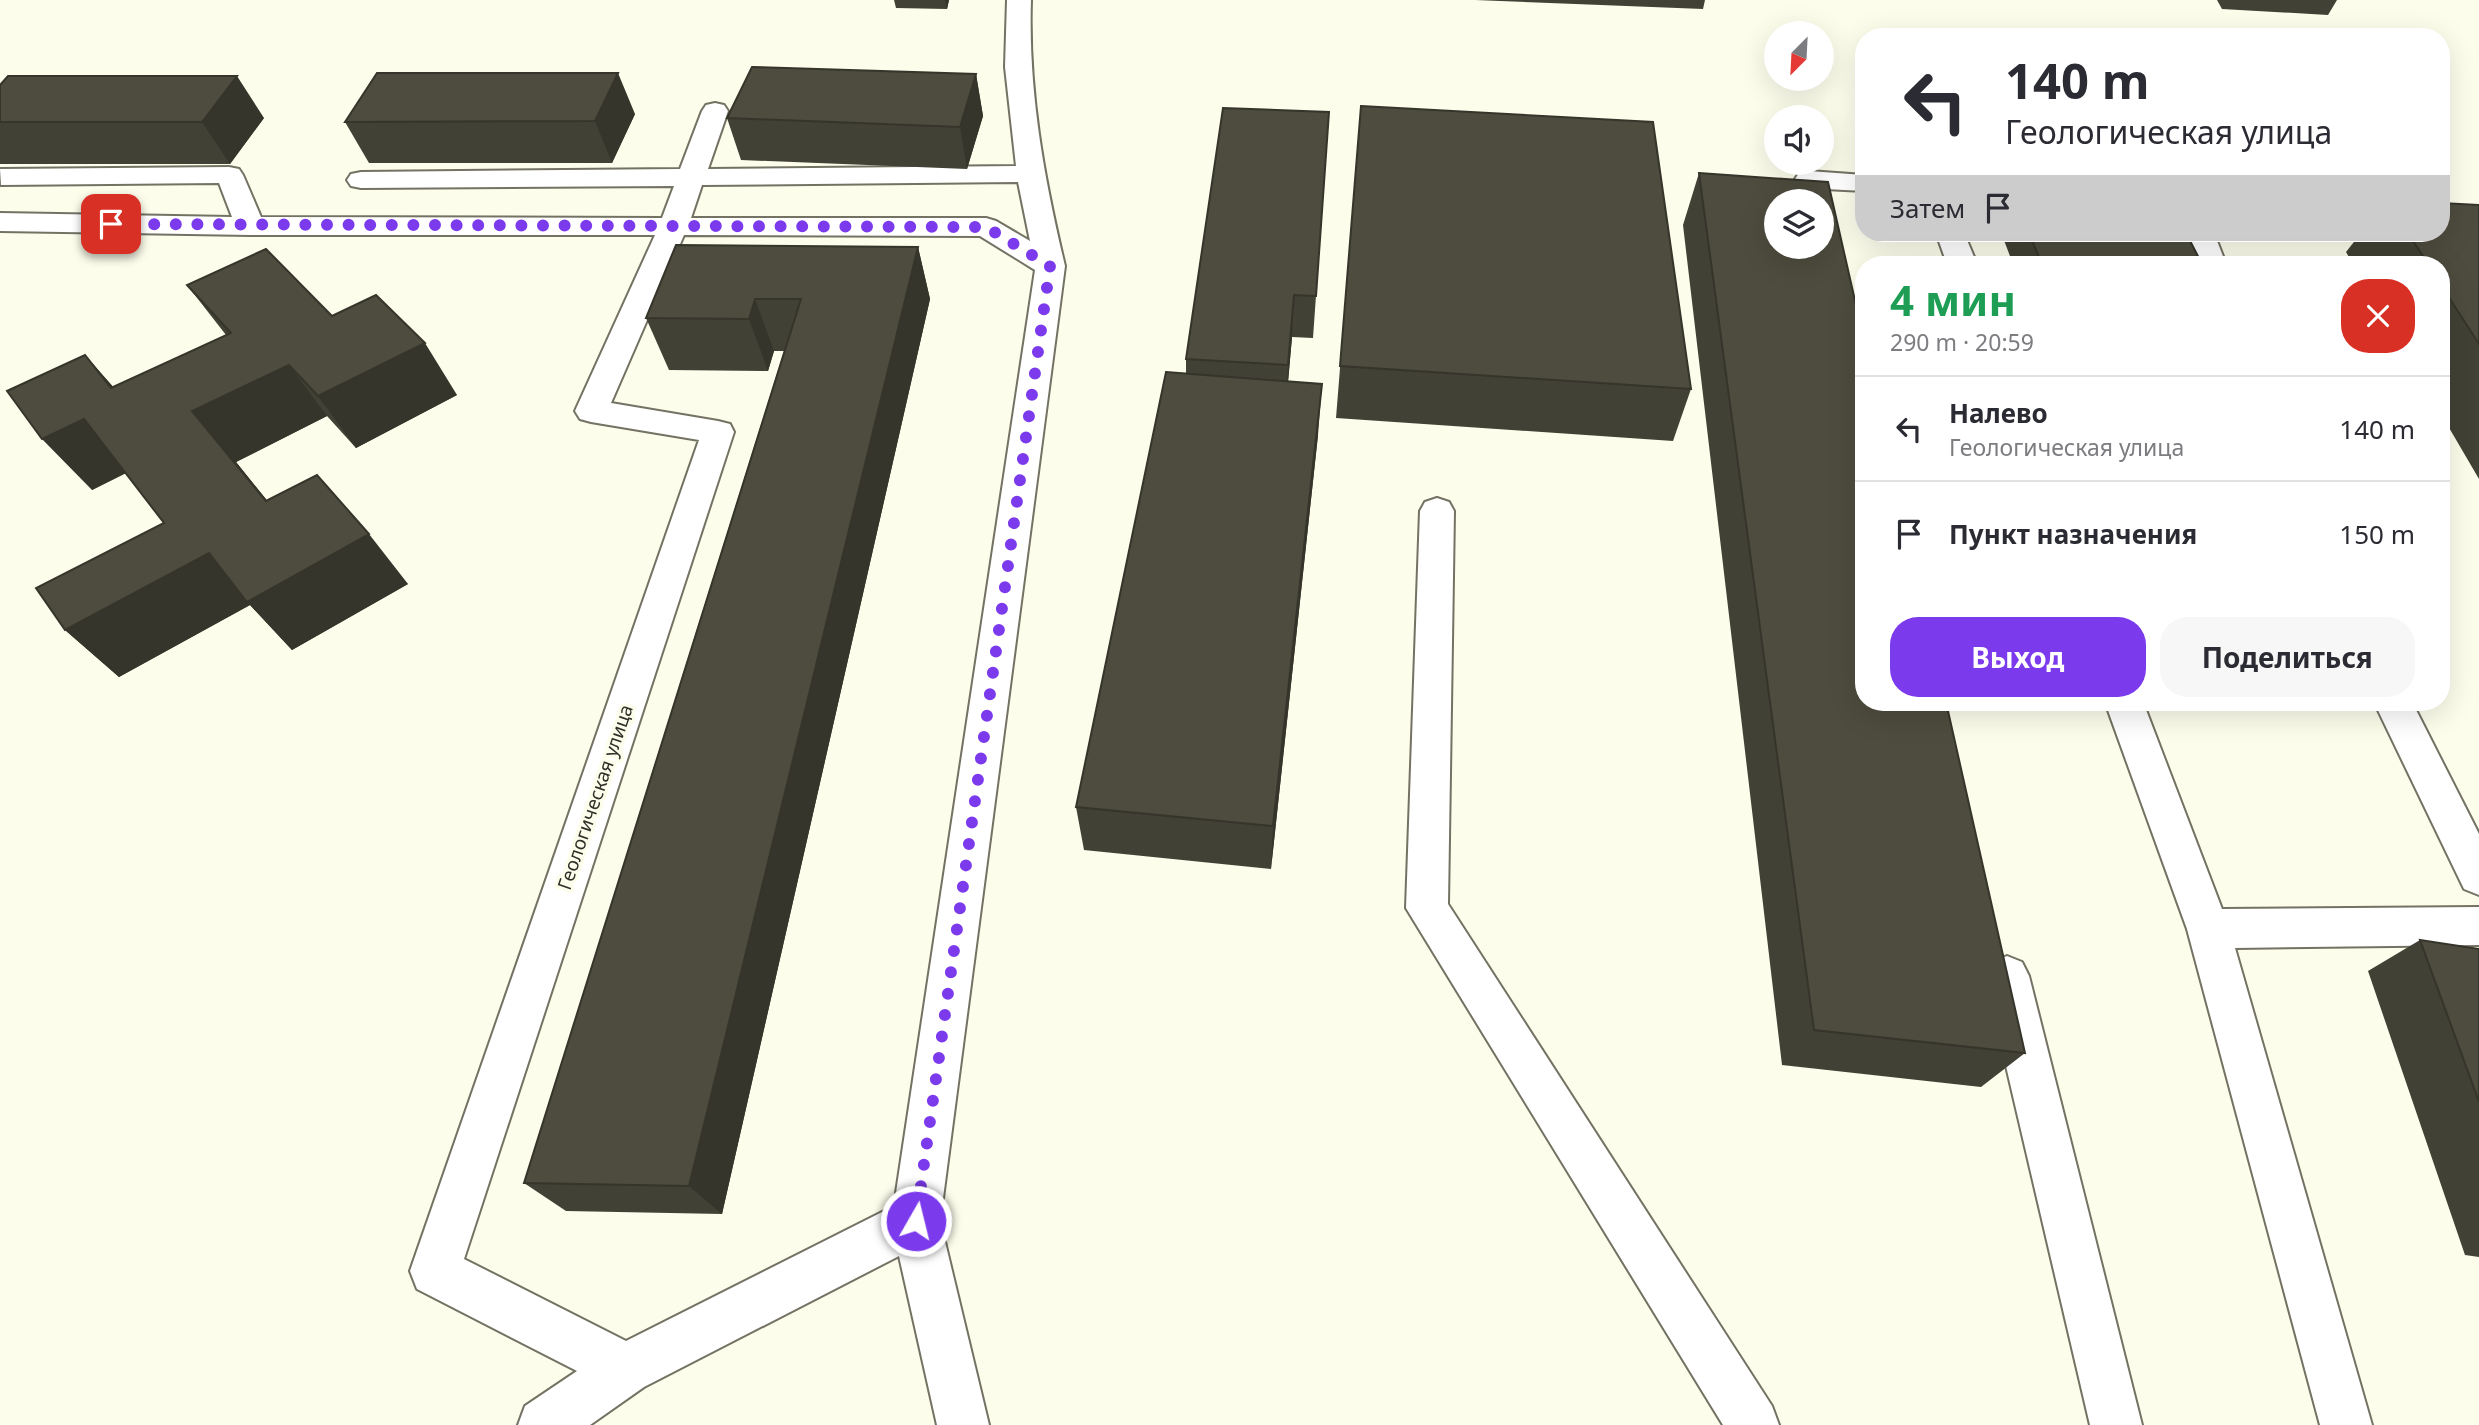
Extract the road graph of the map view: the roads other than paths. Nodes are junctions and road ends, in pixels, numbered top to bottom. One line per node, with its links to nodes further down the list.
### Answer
1 (1019, 0): 3 (street)
2 (715, 111): 4 (street)
3 (1029, 174): 4 (street); 12 (street)
4 (692, 175): 6 (street); 11 (street)
5 (2, 177): 10 (street)
6 (361, 180)
7 (1855, 183): 8 (street)
8 (1811, 189)
9 (0, 222): 10 (street)
10 (250, 226): 11 (street)
11 (673, 228): 12 (street); 21 (street, Геологическая улица)
12 (1050, 266): 20 (street)
13 (1437, 511): 24 (street)
14 (2127, 711): 18 (street)
15 (2397, 711): 16 (street)
16 (2479, 876)
17 (2479, 926): 18 (street)
18 (2208, 929): 26 (street)
19 (1996, 933): 25 (street)
20 (916, 1221): 21 (street); 23 (street)
21 (626, 1369): 22 (street)
22 (544, 1425)
23 (963, 1425)
24 (1753, 1425)
25 (2116, 1425)
26 (2347, 1425)

